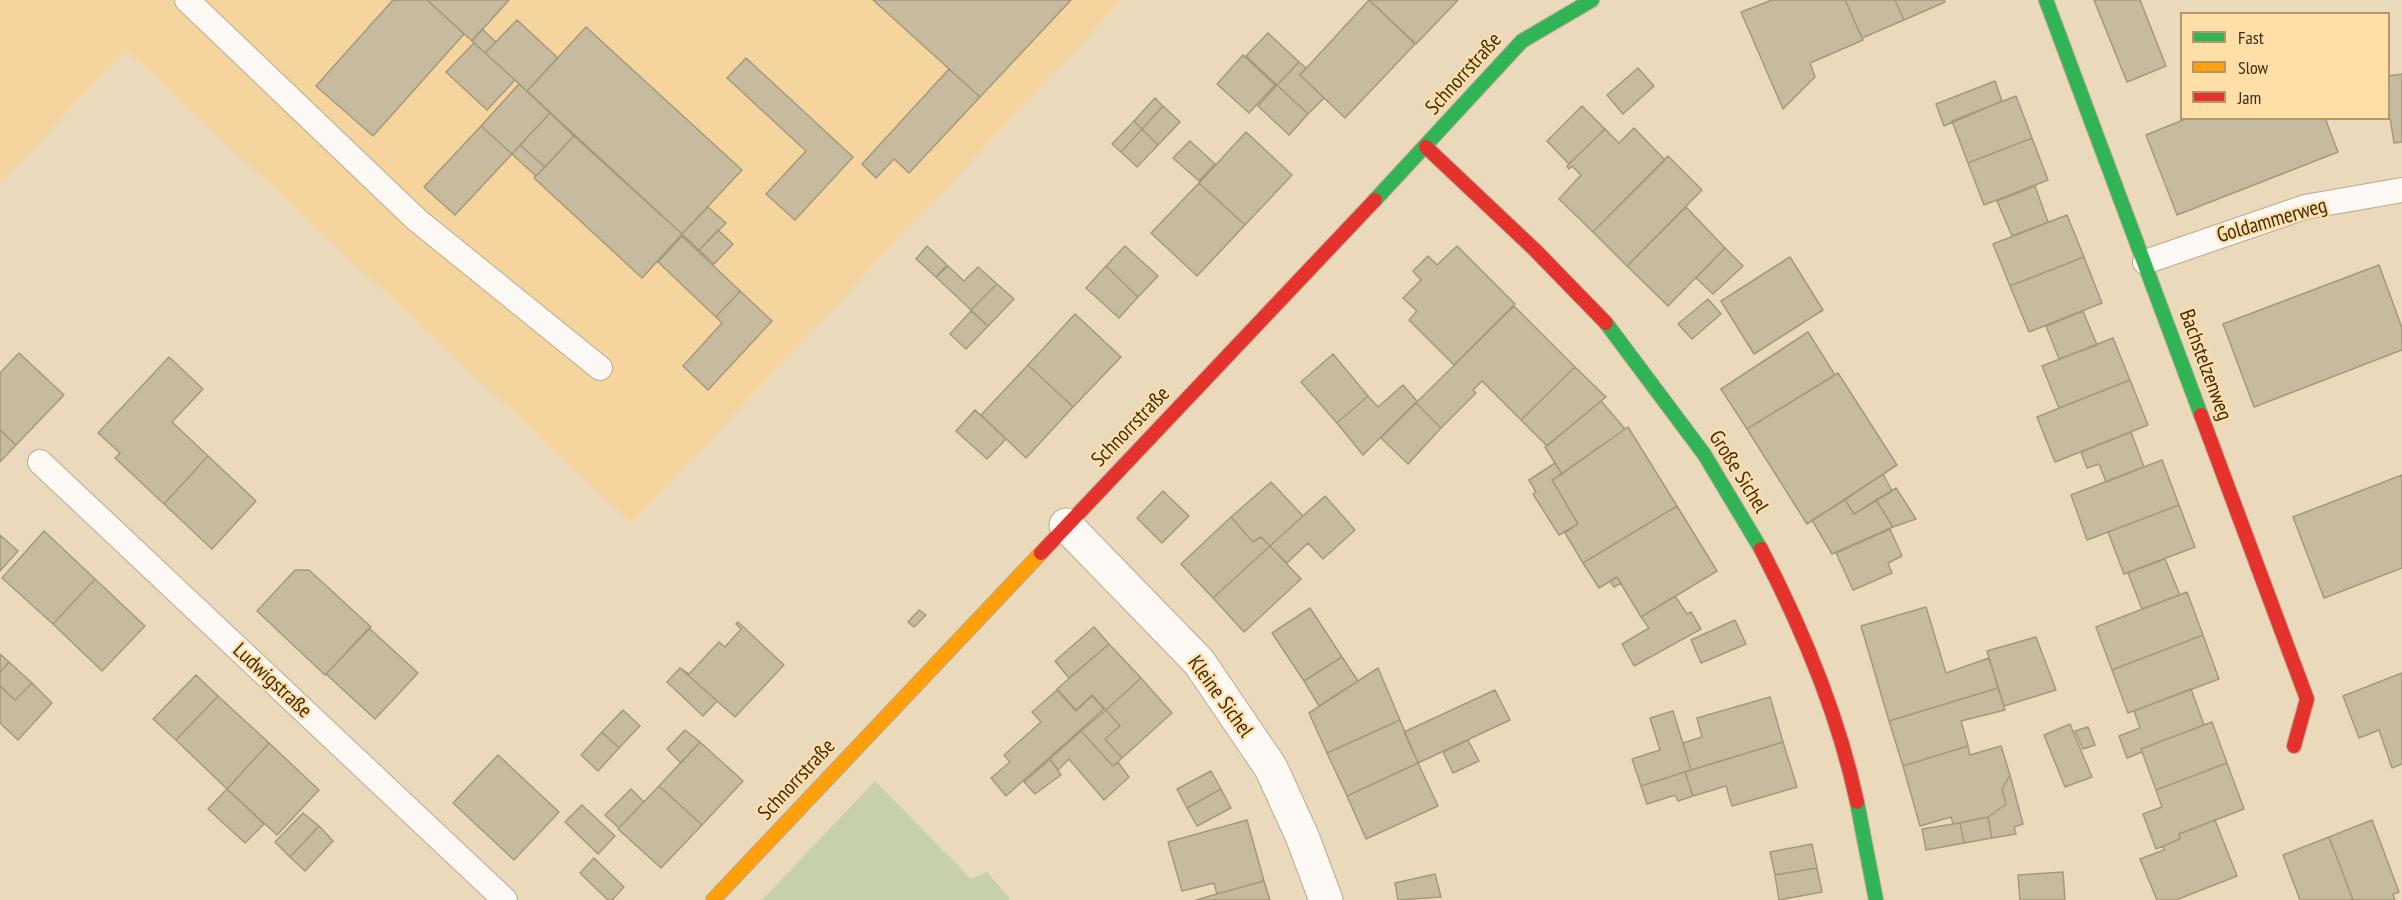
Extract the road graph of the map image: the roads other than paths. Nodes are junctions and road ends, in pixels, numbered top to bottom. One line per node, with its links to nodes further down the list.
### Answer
1 (187, 0): 7 (lane)
2 (1592, 0): 4 (street, Schnorrstraße)
3 (2046, 0): 6 (street, Bachstelzenweg)
4 (1426, 147): 9 (street, Schnorrstraße); 14 (street, Große Sichel)
5 (2402, 190): 6 (lane, Goldammerweg)
6 (2145, 262): 10 (street, Bachstelzenweg)
7 (600, 368)
8 (40, 462): 11 (lane, Ludwigstraße)
9 (1066, 525): 12 (street, Schnorrstraße); 13 (street, Kleine Sichel)
10 (2294, 746)
11 (505, 900)
12 (713, 900)
13 (1326, 900)
14 (1876, 900)

